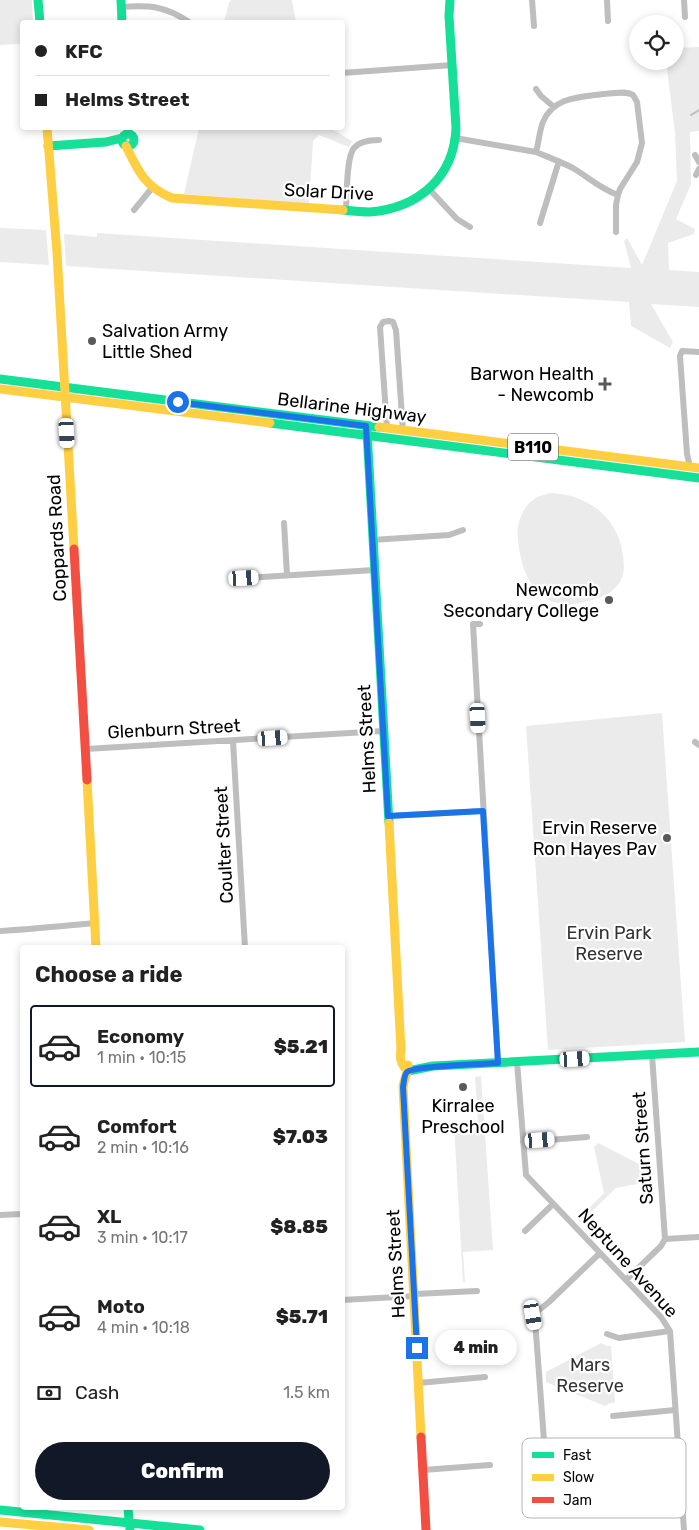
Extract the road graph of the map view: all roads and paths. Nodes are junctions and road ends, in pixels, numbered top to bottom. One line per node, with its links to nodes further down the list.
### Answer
1 (38, 0): 8 (main road)
2 (450, 0): 13 (main road, Solar Drive)
3 (532, 0): 12 (street)
4 (607, 0): 11 (street)
5 (684, 0): 7 (street)
6 (121, 4): 9 (main road); 10 (street)
7 (685, 17)
8 (40, 20)
9 (122, 20)
10 (186, 20)
11 (608, 21)
12 (534, 26)
13 (452, 65): 14 (street); 19 (main road, Solar Drive)
14 (345, 72)
15 (536, 89): 16 (street)
16 (554, 106): 22 (street); 26 (street)
17 (47, 130): 21 (main road, Coppards Road)
18 (127, 137): 21 (main road); 24 (main road, Solar Drive)
19 (455, 138): 22 (street); 25 (main road, Solar Drive)
20 (379, 140): 28 (street)
21 (48, 146): 34 (main road, Coppards Road)
22 (536, 152): 23 (street)
23 (558, 161): 26 (street); 29 (street)
24 (152, 188): 27 (street); 28 (main road, Solar Drive)
25 (428, 189): 28 (main road, Solar Drive); 30 (street)
26 (618, 195): 31 (street)
27 (134, 210)
28 (346, 210)
29 (540, 223)
30 (470, 227)
31 (616, 232)
32 (699, 352): 41 (street)
33 (0, 379): 34 (main road, Bellarine Highway / B110)
34 (64, 388): 36 (main road, Coppards Road); 37 (main road, Bellarine Highway / B110)
35 (0, 389): 36 (main road, Bellarine Highway / B110)
36 (65, 397): 40 (main road, Bellarine Highway / B110); 52 (main road, Coppards Road)
37 (366, 426): 38 (main road, Bellarine Highway / B110); 40 (main road, Helms Street)
38 (387, 429): 39 (main road, Bellarine Highway / B110); 39 (street)
39 (403, 431): 41 (main road, Bellarine Highway / B110)
40 (367, 436): 42 (main road, Bellarine Highway / B110); 45 (main road, Helms Street)
41 (694, 468)
42 (699, 478)
43 (284, 523): 47 (street)
44 (463, 530): 45 (street)
45 (372, 540): 46 (main road, Helms Street)
46 (374, 570): 47 (street); 50 (main road, Helms Street)
47 (287, 575): 48 (street)
48 (244, 578)
49 (480, 624): 53 (street)
50 (383, 732): 51 (street, Glenburn Street); 54 (main road, Helms Street)
51 (232, 741): 52 (street, Glenburn Street); 58 (street, Coulter Street)
52 (86, 749): 55 (main road, Coppards Road)
53 (483, 811): 54 (street); 62 (street)
54 (388, 816): 63 (main road, Helms Street)
55 (95, 925): 56 (street); 57 (main road, Coppards Road)
56 (0, 931)
57 (96, 945)
58 (245, 945)
59 (699, 1052): 60 (main road)
60 (652, 1055): 61 (main road); 71 (street, Saturn Street)
61 (517, 1062): 62 (main road); 65 (street, Neptune Avenue)
62 (498, 1063): 63 (main road)
63 (407, 1068): 75 (main road, Helms Street)
64 (587, 1138): 65 (street)
65 (523, 1142): 66 (street, Neptune Avenue)
66 (553, 1204): 69 (street); 72 (street, Neptune Avenue)
67 (20, 1214): 68 (street)
68 (0, 1215)
69 (525, 1231)
70 (699, 1237): 71 (street)
71 (665, 1239): 73 (street)
72 (600, 1253): 73 (street, Neptune Avenue); 83 (street)
73 (627, 1279): 77 (street, Neptune Avenue)
74 (477, 1291): 75 (street)
75 (415, 1295): 76 (street); 80 (main road, Helms Street)
76 (345, 1300)
77 (670, 1331): 78 (street); 81 (street, Neptune Avenue)
78 (607, 1334)
79 (485, 1377): 80 (street)
80 (418, 1383): 86 (main road, Helms Street)
81 (676, 1410): 82 (street); 84 (street, Neptune Avenue)
82 (613, 1416)
83 (544, 1438)
84 (678, 1438)
85 (490, 1465): 86 (street)
86 (423, 1470): 93 (main road, Helms Street)
87 (0, 1510): 90 (main road)
88 (128, 1510): 90 (main road)
89 (0, 1522): 91 (main road)
90 (129, 1526): 92 (main road)
91 (89, 1530)
92 (200, 1530)
93 (426, 1530)

